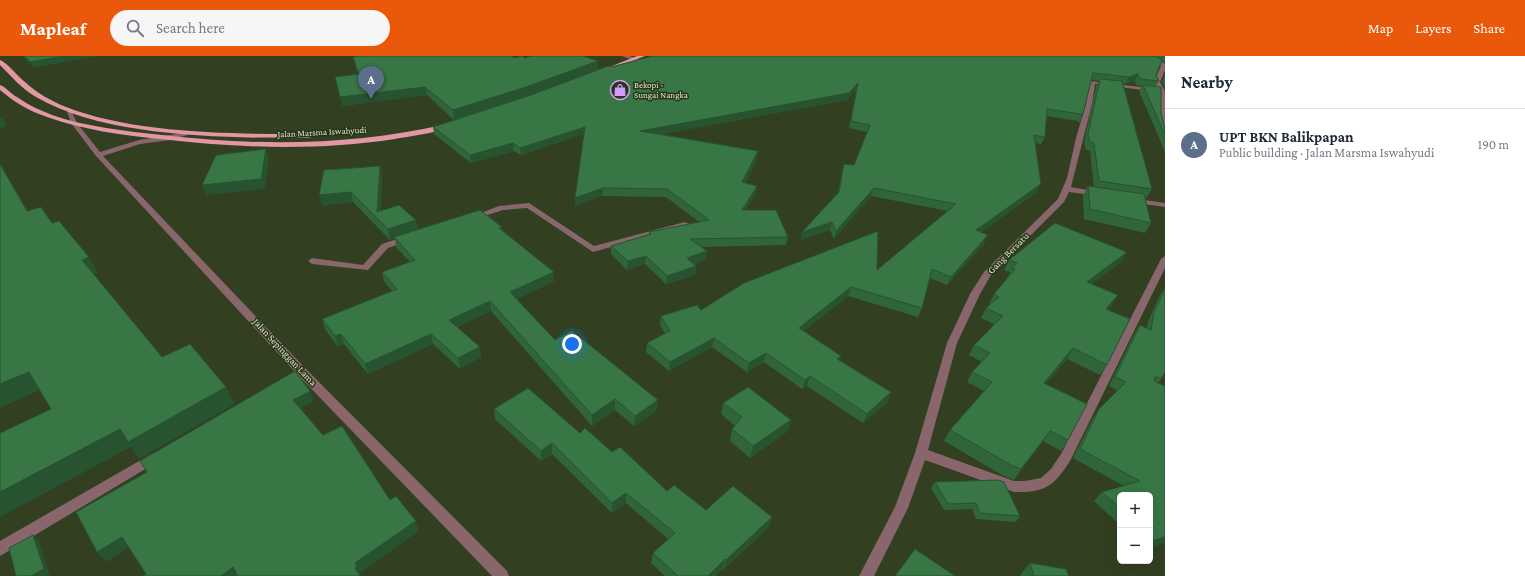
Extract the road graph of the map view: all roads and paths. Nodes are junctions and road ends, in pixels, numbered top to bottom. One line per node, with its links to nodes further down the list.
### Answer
1 (626, 56): 4 (street); 4 (highway)
2 (642, 56): 4 (highway)
3 (1150, 56): 7 (street)
4 (635, 59)
5 (0, 62): 8 (highway, Jalan Marsma Iswahyudi)
6 (0, 87): 9 (highway, Jalan Marsma Iswahyudi)
7 (1162, 91): 13 (street); 16 (street, Gang Bersatu)
8 (68, 109): 9 (street, Jalan Sepinggan Lama); 10 (highway, Jalan Marsma Iswahyudi)
9 (74, 123): 14 (highway, Jalan Marsma Iswahyudi); 15 (street, Jalan Sepinggan Lama)
10 (192, 132): 12 (highway, Jalan Marsma Iswahyudi); 14 (street)
11 (347, 135): 14 (highway, Jalan Marsma Iswahyudi)
12 (319, 136)
13 (1165, 136)
14 (170, 138): 15 (street)
15 (98, 155): 25 (street, Jalan Sepinggan Lama)
16 (1068, 189): 17 (street); 28 (street, Gang Bersatu)
17 (1105, 195)
18 (1128, 199): 19 (street)
19 (1165, 205)
20 (466, 220): 21 (street)
21 (685, 224)
22 (415, 236): 24 (street)
23 (1165, 259): 28 (street)
24 (312, 261)
25 (302, 372): 26 (street); 30 (street, Jalan Sepinggan Lama)
26 (289, 379)
27 (163, 452): 29 (street)
28 (921, 453): 31 (street, Gang Bersatu)
29 (0, 549)
30 (502, 576)
31 (866, 576)

